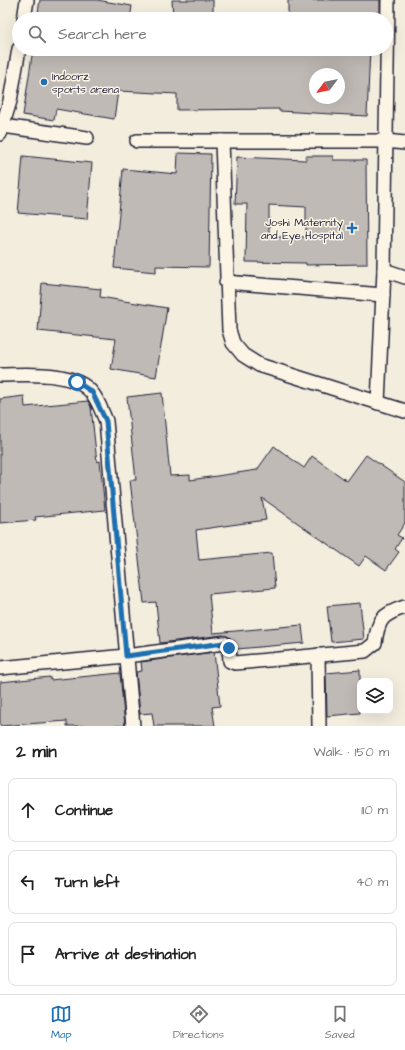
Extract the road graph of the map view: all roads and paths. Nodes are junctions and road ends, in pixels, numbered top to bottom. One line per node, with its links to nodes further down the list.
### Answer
1 (27, 0): 3 (street)
2 (388, 0): 4 (street)
3 (25, 12)
4 (388, 12)
5 (18, 56): 7 (street)
6 (387, 56): 11 (street)
7 (1, 130): 8 (street)
8 (87, 138)
9 (137, 141): 10 (street)
10 (222, 141): 11 (street); 15 (street)
11 (385, 141): 12 (street); 13 (street)
12 (405, 143)
13 (384, 270): 14 (street); 16 (street)
14 (405, 277)
15 (226, 282): 16 (street); 18 (street)
16 (383, 295): 18 (street)
17 (0, 375): 22 (street)
18 (378, 403): 19 (street)
19 (405, 411)
20 (405, 607): 21 (street)
21 (318, 655): 22 (street); 25 (street)
22 (126, 656): 23 (street); 24 (street)
23 (0, 668)
24 (134, 726)
25 (319, 726)

